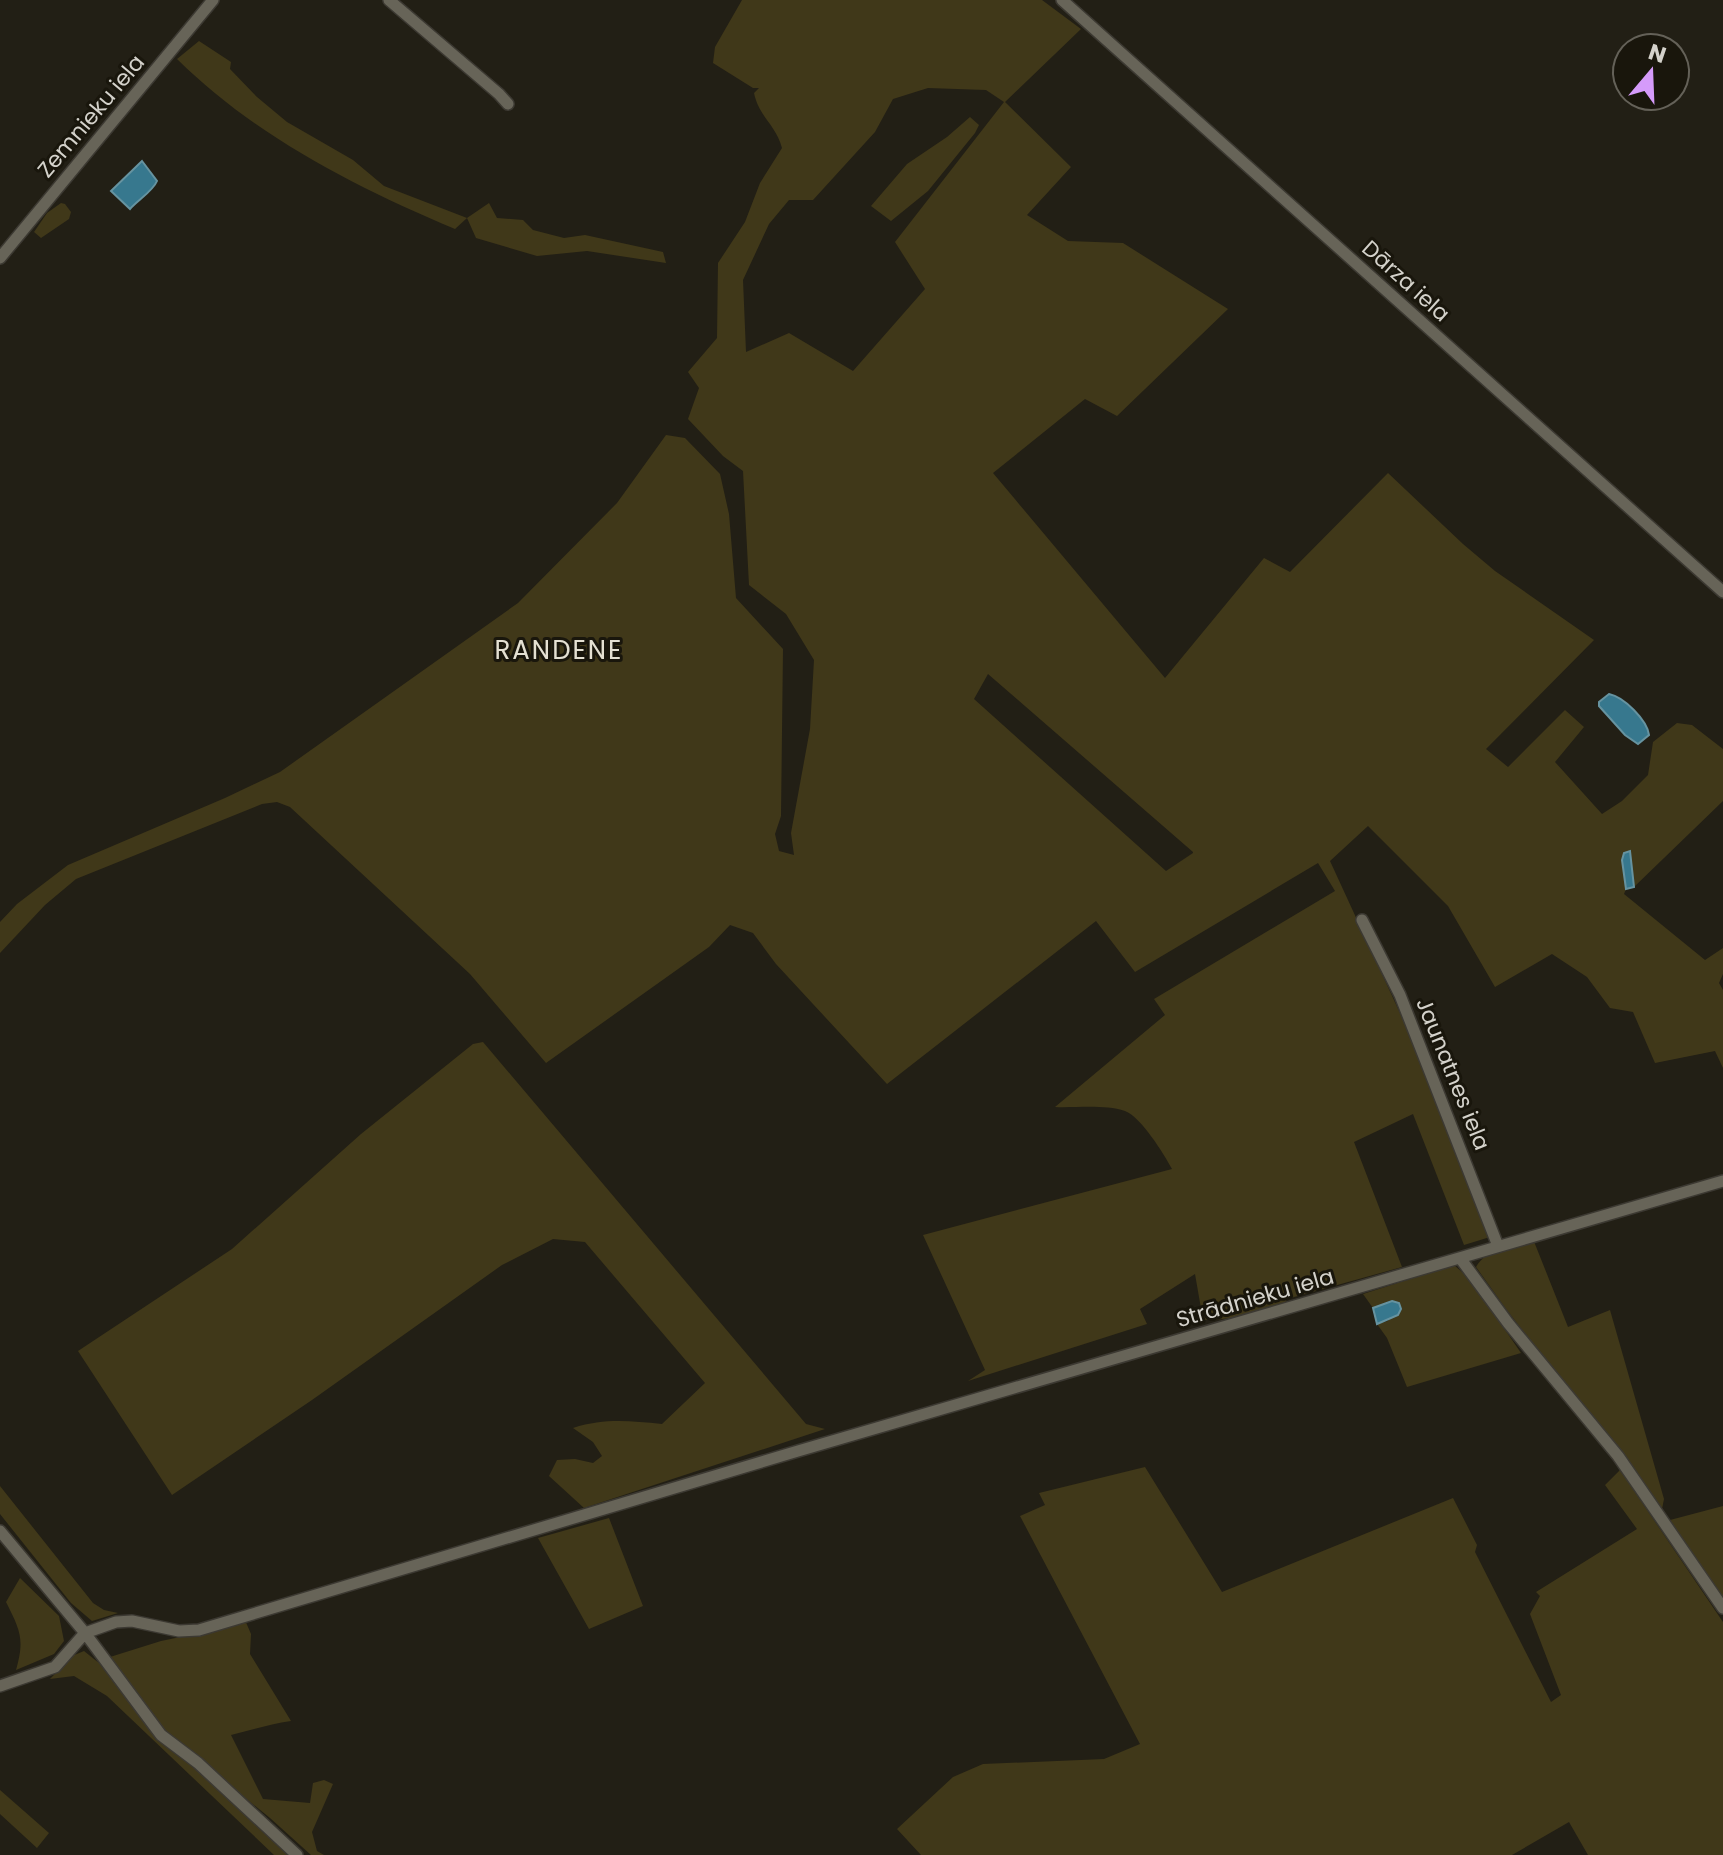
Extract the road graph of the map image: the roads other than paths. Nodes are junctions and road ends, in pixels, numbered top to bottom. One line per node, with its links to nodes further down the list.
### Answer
1 (213, 0): 5 (street, Zemnieku iela)
2 (389, 0): 4 (street)
3 (1062, 0): 6 (street, Dārza iela)
4 (508, 104)
5 (0, 258)
6 (1723, 592)
7 (1362, 920): 9 (street, Jaunatnes iela)
8 (1723, 1181): 9 (street, Strādnieku iela)
9 (1498, 1246): 10 (street, Strādnieku iela)
10 (1460, 1258): 12 (street); 13 (street, Strādnieku iela)
11 (0, 1531): 13 (street)
12 (1723, 1608)
13 (85, 1633): 14 (street); 15 (street)
14 (0, 1686)
15 (297, 1855)

